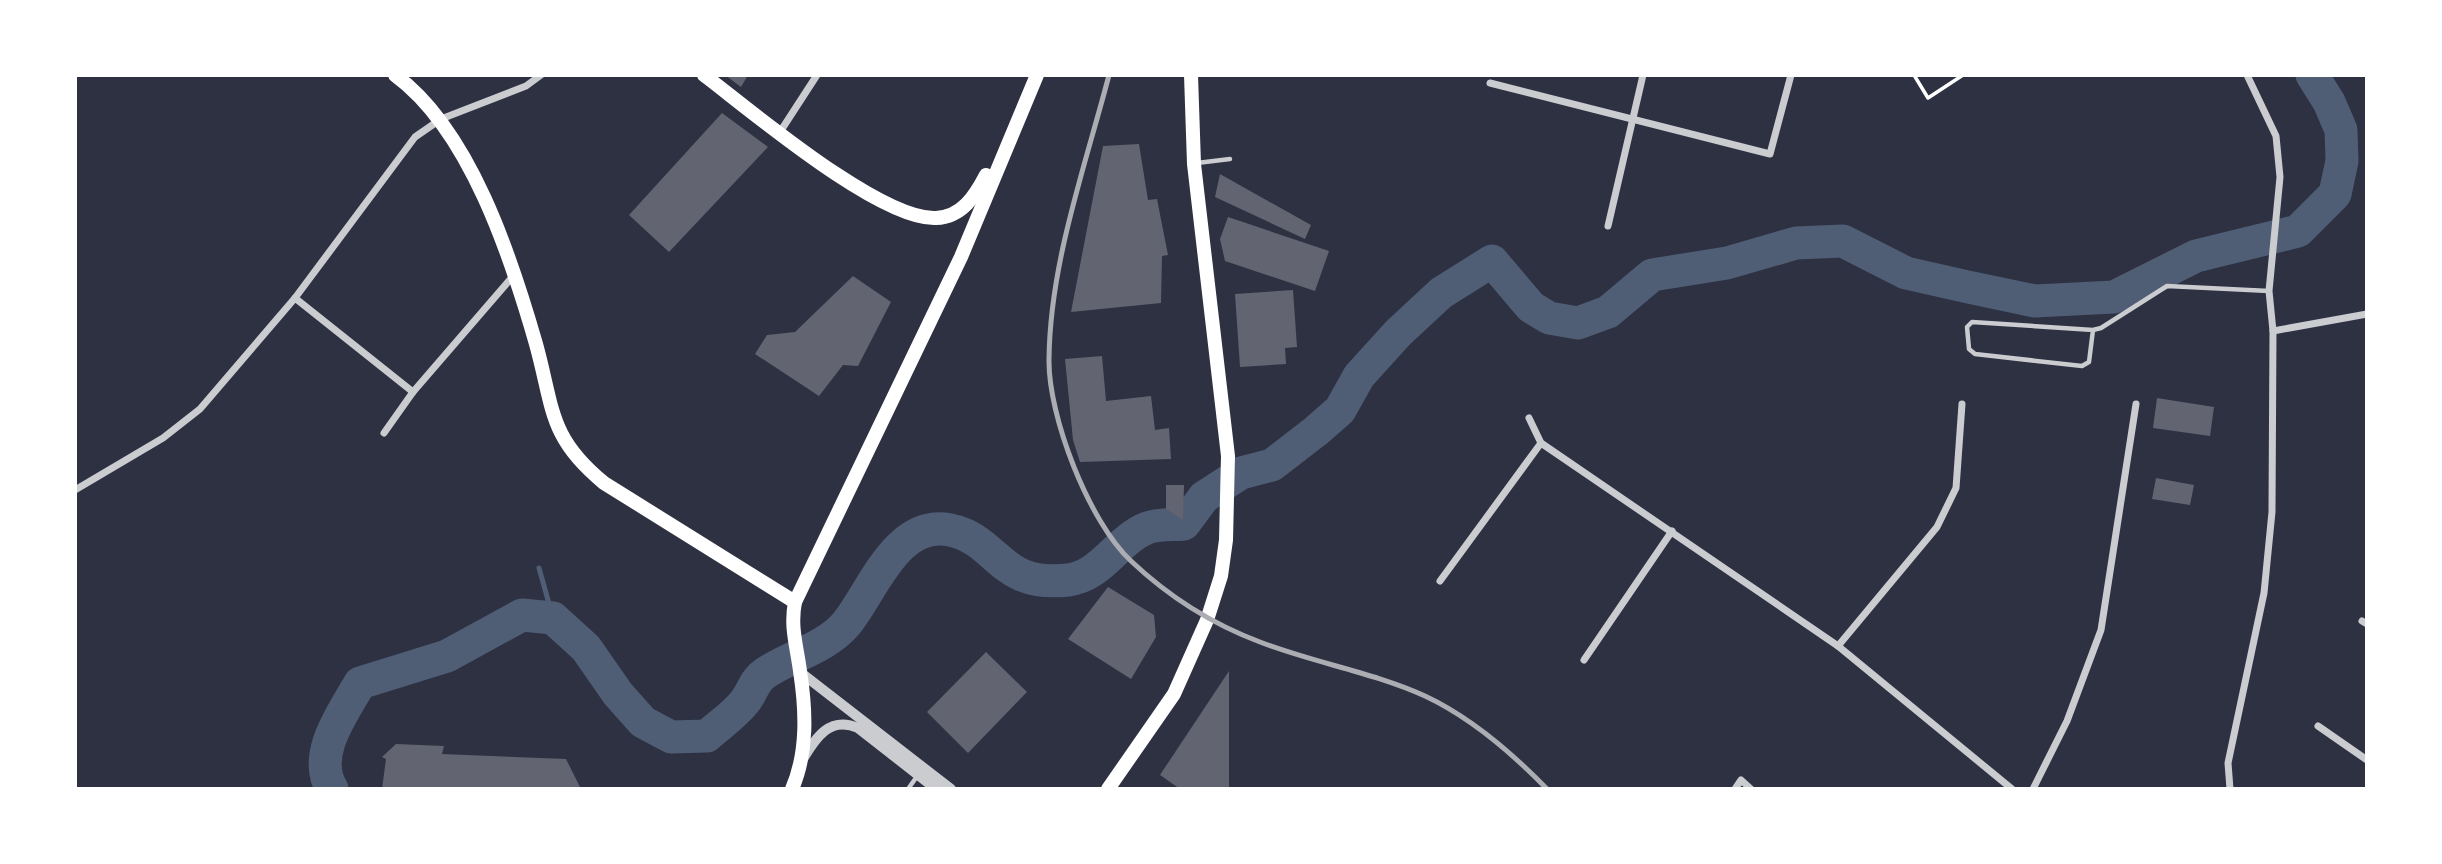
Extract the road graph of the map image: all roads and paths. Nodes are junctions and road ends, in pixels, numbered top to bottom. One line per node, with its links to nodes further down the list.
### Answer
1 (395, 75): 14 (main road)
2 (541, 75): 14 (street)
3 (704, 75): 16 (main road)
4 (817, 75): 16 (street)
5 (1037, 75): 15 (main road)
6 (1191, 75): 18 (main road)
7 (1643, 75): 13 (street)
8 (1791, 75): 13 (street)
9 (1914, 75): 10 (path)
10 (1963, 75)
11 (2247, 75): 21 (street)
12 (1490, 83): 13 (street)
13 (1633, 118): 19 (street)
14 (441, 119): 20 (main road); 22 (street)
15 (1013, 128): 16 (main road); 35 (main road)
16 (780, 132)
17 (1230, 159): 18 (lane)
18 (1194, 164): 47 (main road)
19 (1608, 226)
20 (514, 275): 26 (street); 35 (main road)
21 (2269, 291): 24 (lane); 25 (street)
22 (295, 298): 26 (street); 32 (street)
23 (2367, 314): 25 (street)
24 (2093, 330): 24 (lane)
25 (2273, 331): 52 (street)
26 (413, 392): 30 (street)
27 (1962, 404): 36 (street)
28 (2136, 404): 51 (street)
29 (1530, 418): 31 (street)
30 (384, 433)
31 (1541, 443): 33 (street); 34 (street)
32 (75, 490)
33 (1672, 531): 36 (street); 37 (street)
34 (1440, 582)
35 (795, 602): 38 (main road)
36 (1838, 646): 50 (street)
37 (1584, 660)
38 (800, 669): 41 (main road); 46 (street)
39 (2318, 726): 40 (street)
40 (2367, 760)
41 (801, 763): 42 (street); 43 (main road)
42 (919, 775): 44 (lane); 45 (street)
43 (795, 787)
44 (908, 789)
45 (936, 789)
46 (951, 789)
47 (1108, 789)
48 (1735, 789): 49 (street)
49 (1751, 789)
50 (2012, 789)
51 (2033, 789)
52 (2230, 789)

